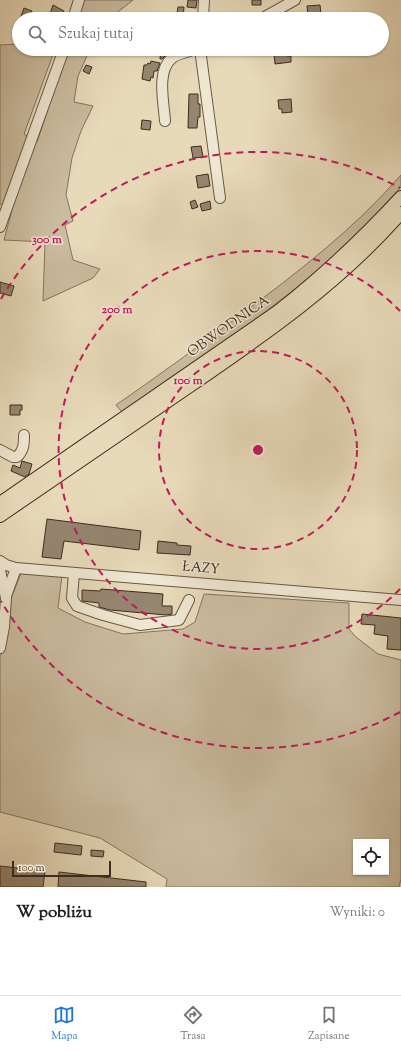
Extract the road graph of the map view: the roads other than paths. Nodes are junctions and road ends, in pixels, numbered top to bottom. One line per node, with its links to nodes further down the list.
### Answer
1 (79, 0): 4 (street)
2 (204, 0): 5 (street)
3 (295, 0): 6 (street)
4 (76, 12)
5 (203, 12)
6 (274, 12)
7 (61, 56): 14 (street)
8 (179, 56): 10 (street)
9 (201, 56): 12 (street)
10 (165, 121)
11 (401, 197): 17 (main road, OBWODNICA)
12 (220, 198)
13 (401, 213): 18 (main road, OBWODNICA)
14 (0, 227)
15 (24, 435): 16 (street)
16 (0, 450)
17 (0, 503)
18 (0, 516)
19 (0, 561): 20 (street, ŁAZY)
20 (16, 568): 22 (street, ŁAZY); 23 (street)
21 (0, 570): 23 (street)
22 (74, 573): 24 (street); 25 (street, ŁAZY)
23 (6, 598): 26 (street)
24 (189, 600)
25 (401, 600)
26 (0, 648)

